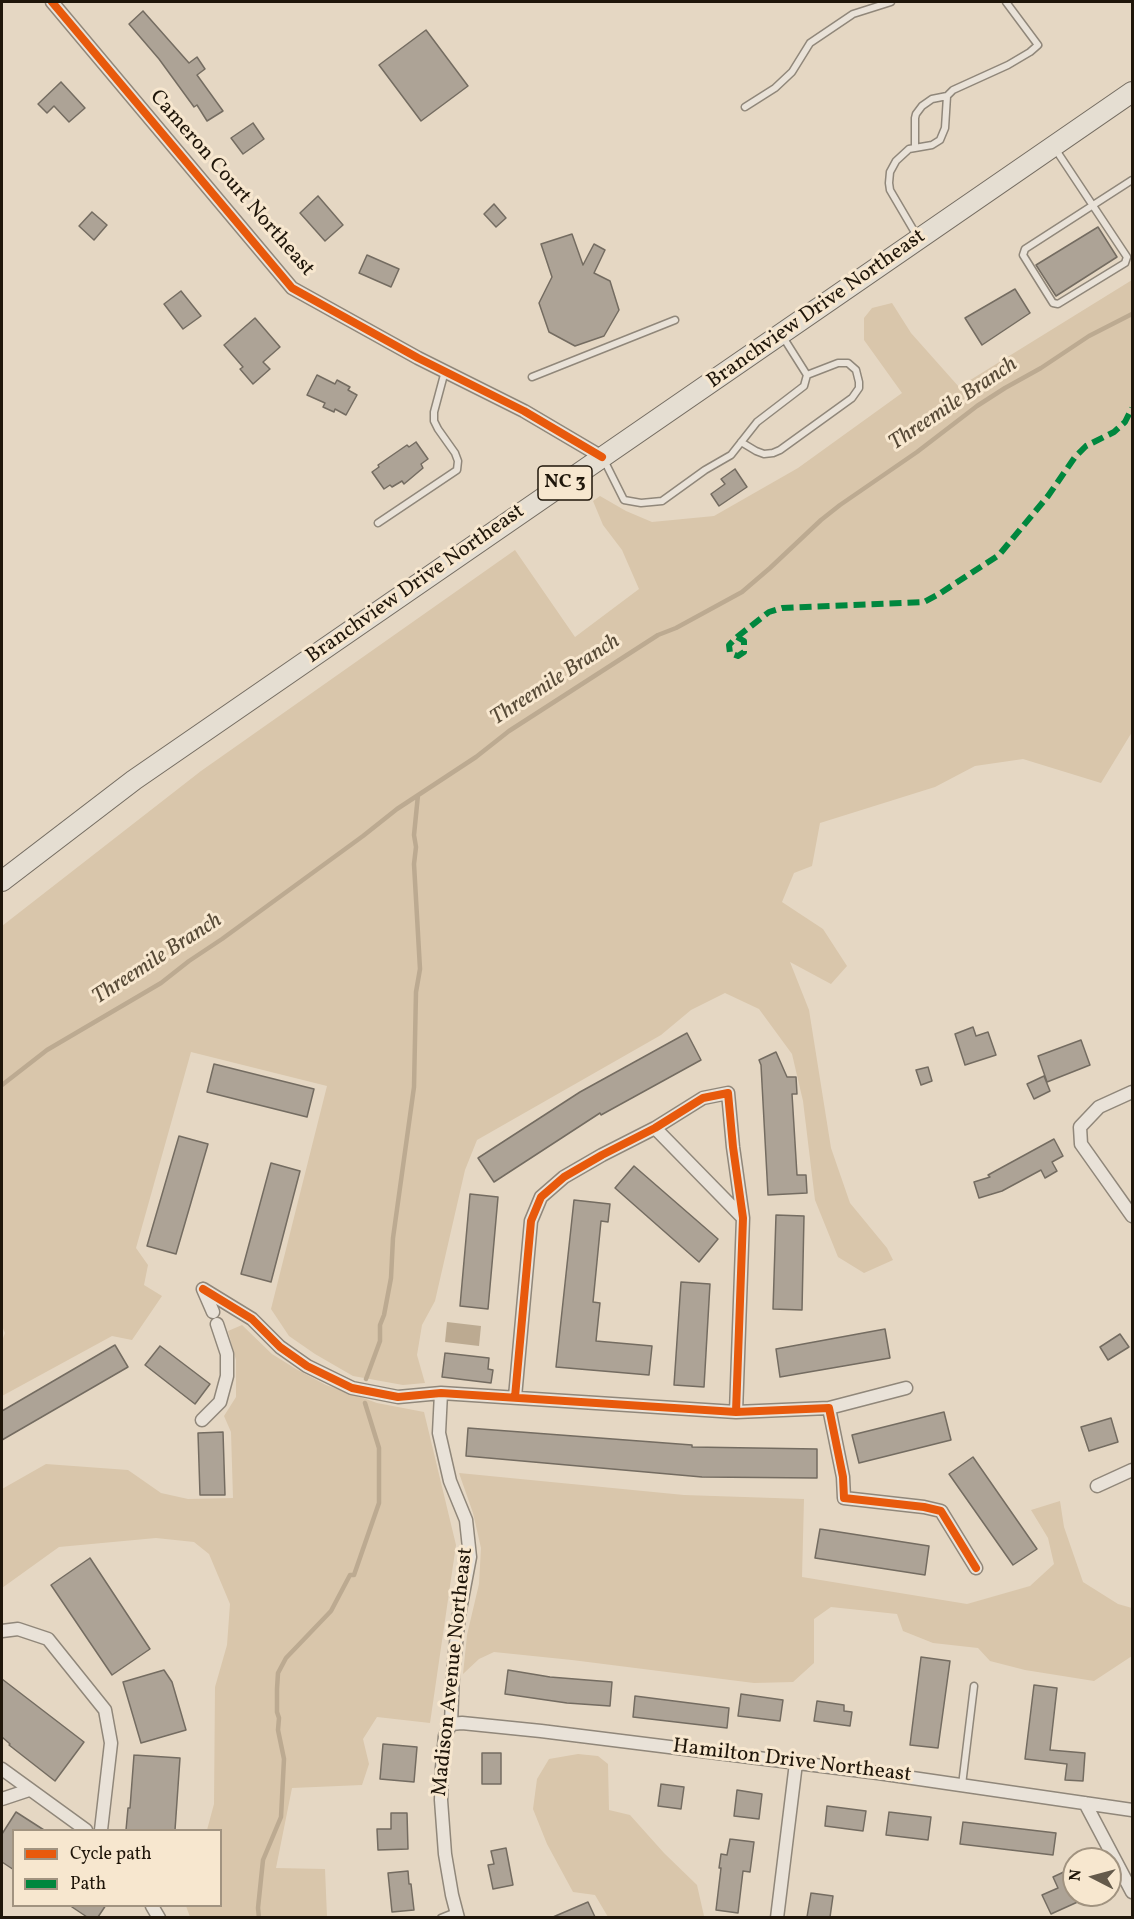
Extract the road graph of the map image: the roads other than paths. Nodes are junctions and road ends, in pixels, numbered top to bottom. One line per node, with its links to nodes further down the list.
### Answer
1 (52, 2): 15 (street, Cameron Court Northeast)
2 (891, 2): 6 (lane)
3 (1006, 2): 5 (lane)
4 (1132, 92): 7 (main road, Branchview Drive Northeast / NC 3)
5 (947, 96): 8 (lane); 8 (lane)
6 (745, 107)
7 (1054, 146): 10 (lane); 11 (main road, Branchview Drive Northeast / NC 3)
8 (915, 148): 11 (lane)
9 (1132, 180): 10 (lane)
10 (1094, 205): 12 (lane); 12 (lane)
11 (918, 240): 14 (main road, Branchview Drive Northeast / NC 3)
12 (1130, 256)
13 (675, 320): 17 (lane)
14 (781, 334): 16 (lane); 19 (main road, Branchview Drive Northeast / NC 3)
15 (445, 372): 19 (street, Cameron Court Northeast); 20 (lane)
16 (807, 375): 18 (lane); 18 (lane)
17 (532, 377)
18 (741, 442): 19 (lane)
19 (602, 457): 21 (main road, Branchview Drive Northeast / NC 3)
20 (378, 523)
21 (2, 881)
22 (1132, 1092): 24 (street)
23 (654, 1128): 25 (street); 25 (street); 28 (street)
24 (1132, 1216)
25 (743, 1218): 30 (street)
26 (906, 1388): 29 (street)
27 (441, 1393): 28 (street); 31 (street); 37 (street, Madison Avenue Northeast)
28 (515, 1397): 30 (street)
29 (829, 1408): 30 (street); 34 (street)
30 (736, 1412)
31 (202, 1420)
32 (1132, 1470): 33 (street)
33 (1097, 1486)
34 (976, 1568)
35 (2, 1631): 46 (street)
36 (974, 1686): 40 (lane)
37 (451, 1724): 38 (street, Hamilton Drive Northeast); 48 (street, Madison Avenue Northeast)
38 (796, 1763): 40 (street, Hamilton Drive Northeast); 50 (street)
39 (2, 1769): 41 (street)
40 (962, 1785): 43 (street, Hamilton Drive Northeast)
41 (29, 1790): 42 (street); 45 (street)
42 (2, 1798)
43 (1085, 1803): 44 (street, Hamilton Drive Northeast); 47 (street)
44 (1132, 1810)
45 (85, 1829)
46 (101, 1829)
47 (1132, 1892)
48 (458, 1915): 49 (lane)
49 (441, 1917)
50 (777, 1917)

